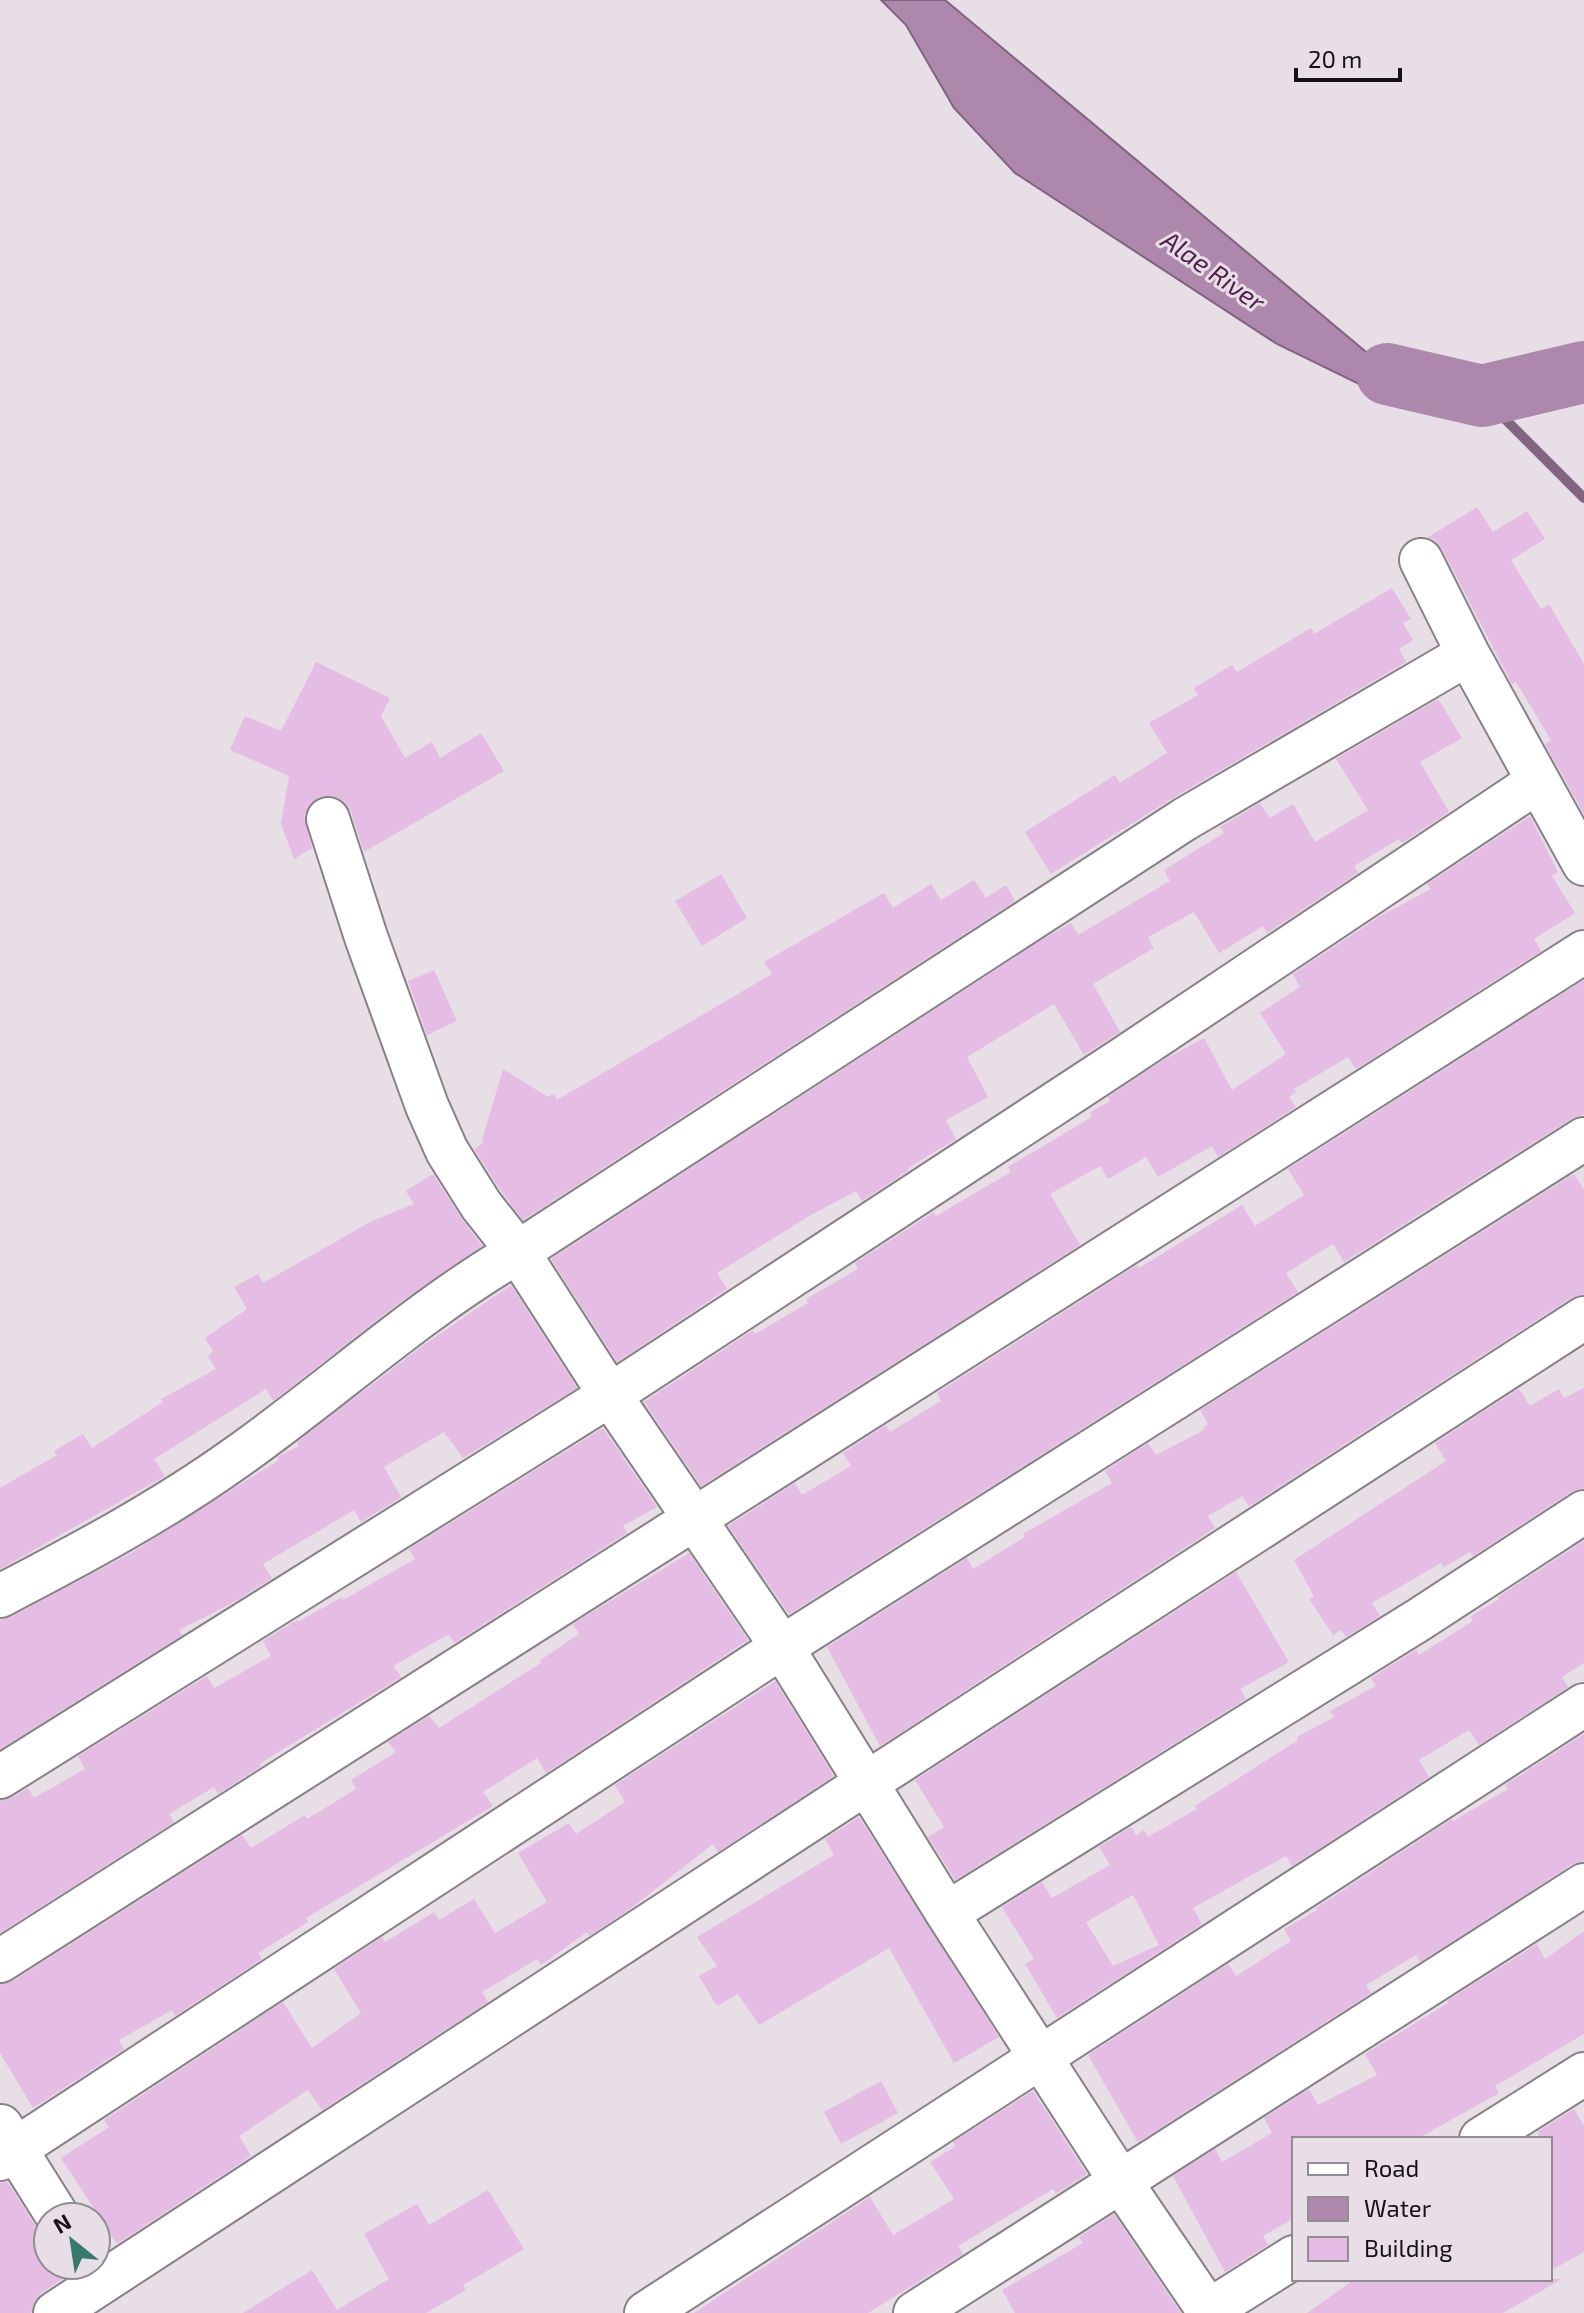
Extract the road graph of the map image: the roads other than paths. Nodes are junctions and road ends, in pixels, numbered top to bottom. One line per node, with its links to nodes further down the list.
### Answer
1 (1421, 560): 2 (street)
2 (1468, 654): 3 (street); 8 (street)
3 (1537, 782): 5 (street); 10 (street)
4 (328, 819): 8 (street)
5 (1584, 864)
6 (1584, 952): 12 (street)
7 (1584, 1139): 14 (street)
8 (518, 1252): 10 (street); 13 (street)
9 (1584, 1318): 17 (street)
10 (610, 1395): 12 (street); 16 (street)
11 (1584, 1512): 19 (street)
12 (694, 1518): 14 (street); 20 (street)
13 (0, 1596)
14 (782, 1647): 17 (street); 24 (street)
15 (1584, 1705): 21 (street)
16 (0, 1777)
17 (868, 1782): 19 (street); 28 (street)
18 (1584, 1885): 25 (street)
19 (947, 1913): 21 (street)
20 (0, 1961)
21 (1040, 2056): 25 (street); 31 (street)
22 (1584, 2074): 23 (street)
23 (1484, 2137)
24 (5, 2144): 26 (street)
25 (1121, 2182): 29 (street); 32 (street)
26 (46, 2201)
27 (1292, 2258): 29 (street)
28 (102, 2287): 30 (street)
29 (1208, 2312)
30 (55, 2313)
31 (646, 2313)
32 (915, 2313)

